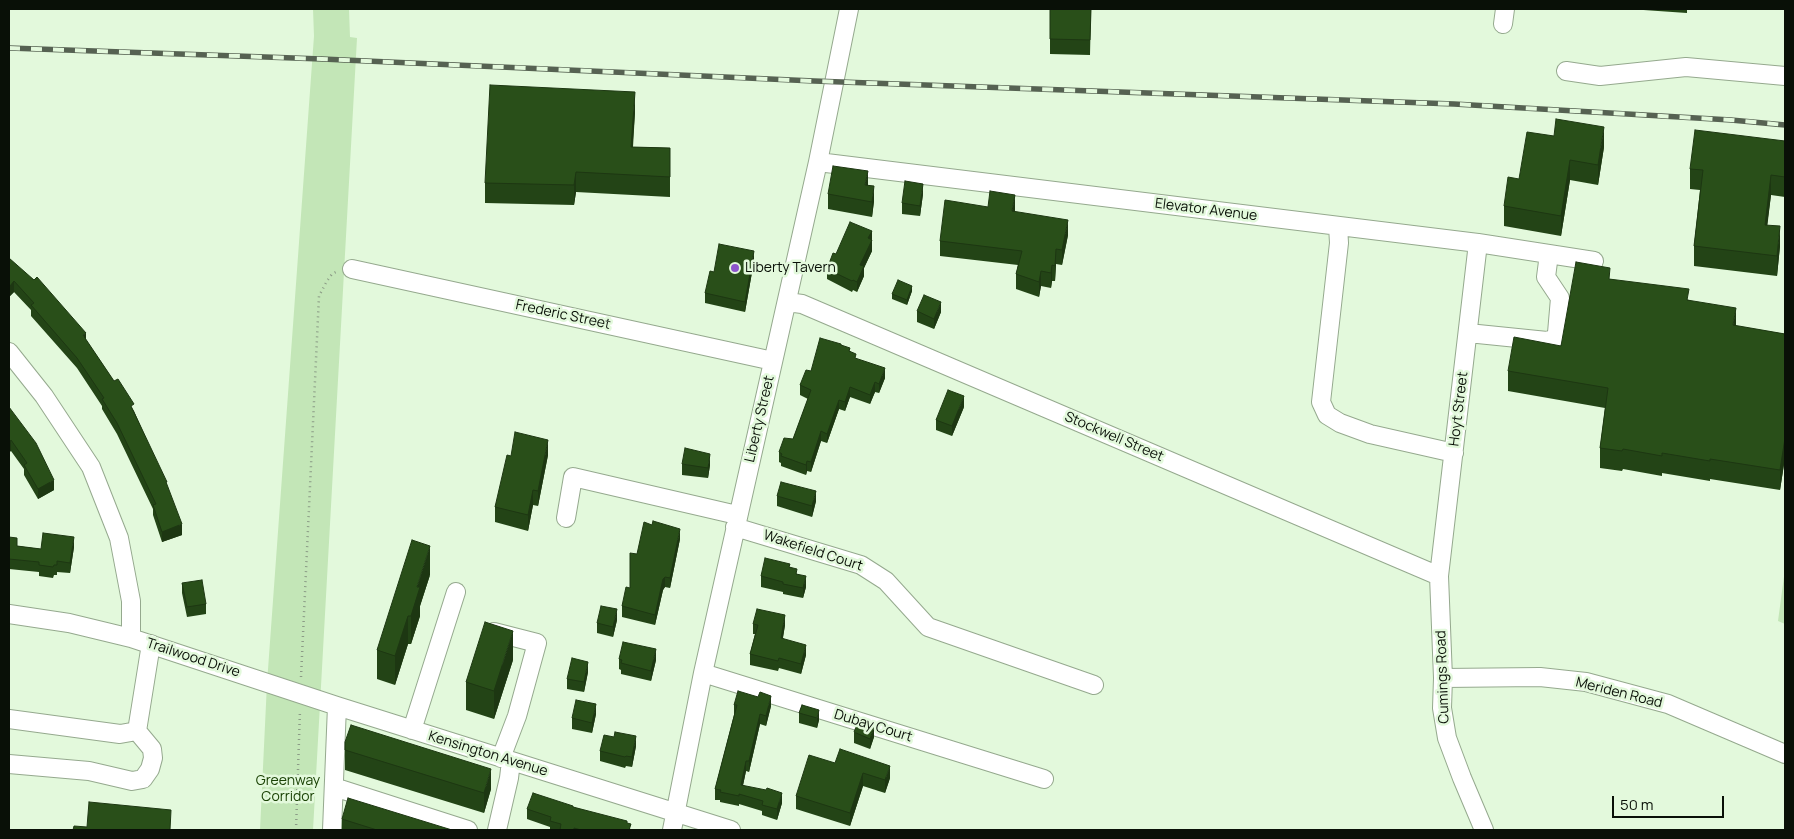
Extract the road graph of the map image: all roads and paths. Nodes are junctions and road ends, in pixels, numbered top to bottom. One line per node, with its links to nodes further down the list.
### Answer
1 (849, 9): 4 (street, Liberty Street)
2 (1566, 71): 3 (street)
3 (1785, 76)
4 (818, 162): 5 (street, Elevator Avenue); 10 (street, Liberty Street)
5 (1338, 226): 6 (street, Elevator Avenue); 14 (street)
6 (1478, 243): 7 (street, Elevator Avenue); 11 (street, Hoyt Street)
7 (1549, 254): 8 (street, Elevator Avenue); 11 (street)
8 (1594, 261)
9 (352, 269): 13 (street, Frederic Street); 26 (path)
10 (787, 302): 13 (street, Liberty Street); 17 (street, Stockwell Street)
11 (1468, 333): 14 (street, Hoyt Street)
12 (9, 352): 21 (street, Trailwood Drive)
13 (773, 361): 16 (street, Liberty Street)
14 (1454, 453): 17 (street, Hoyt Street)
15 (566, 518): 16 (street, Wakefield Court)
16 (736, 521): 23 (street, Liberty Street); 25 (street, Wakefield Court)
17 (1439, 576): 24 (street, Cumings Road)
18 (456, 592): 29 (street)
19 (9, 614): 21 (street)
20 (494, 632): 32 (street)
21 (131, 638): 22 (street, Trailwood Drive)
22 (151, 644): 26 (street, Trailwood Drive); 30 (street)
23 (703, 672): 34 (street, Dubay Court); 36 (street, Liberty Street)
24 (1443, 678): 31 (street, Meriden Road); 43 (street, Cumings Road)
25 (1094, 685)
26 (300, 693): 27 (street, Kensington Avenue); 37 (path)
27 (337, 706): 29 (street, Kensington Avenue); 35 (street)
28 (9, 719): 30 (street)
29 (412, 730): 32 (street, Kensington Avenue)
30 (137, 731): 33 (street)
31 (1785, 754)
32 (506, 760): 36 (street, Kensington Avenue); 40 (street)
33 (9, 764)
34 (1044, 779)
35 (334, 787): 38 (street); 39 (street)
36 (676, 813): 41 (street, Liberty Street); 42 (street, Kensington Avenue)
37 (296, 830)
38 (332, 830)
39 (468, 830)
40 (497, 830)
41 (672, 830)
42 (731, 830)
43 (1484, 830)

